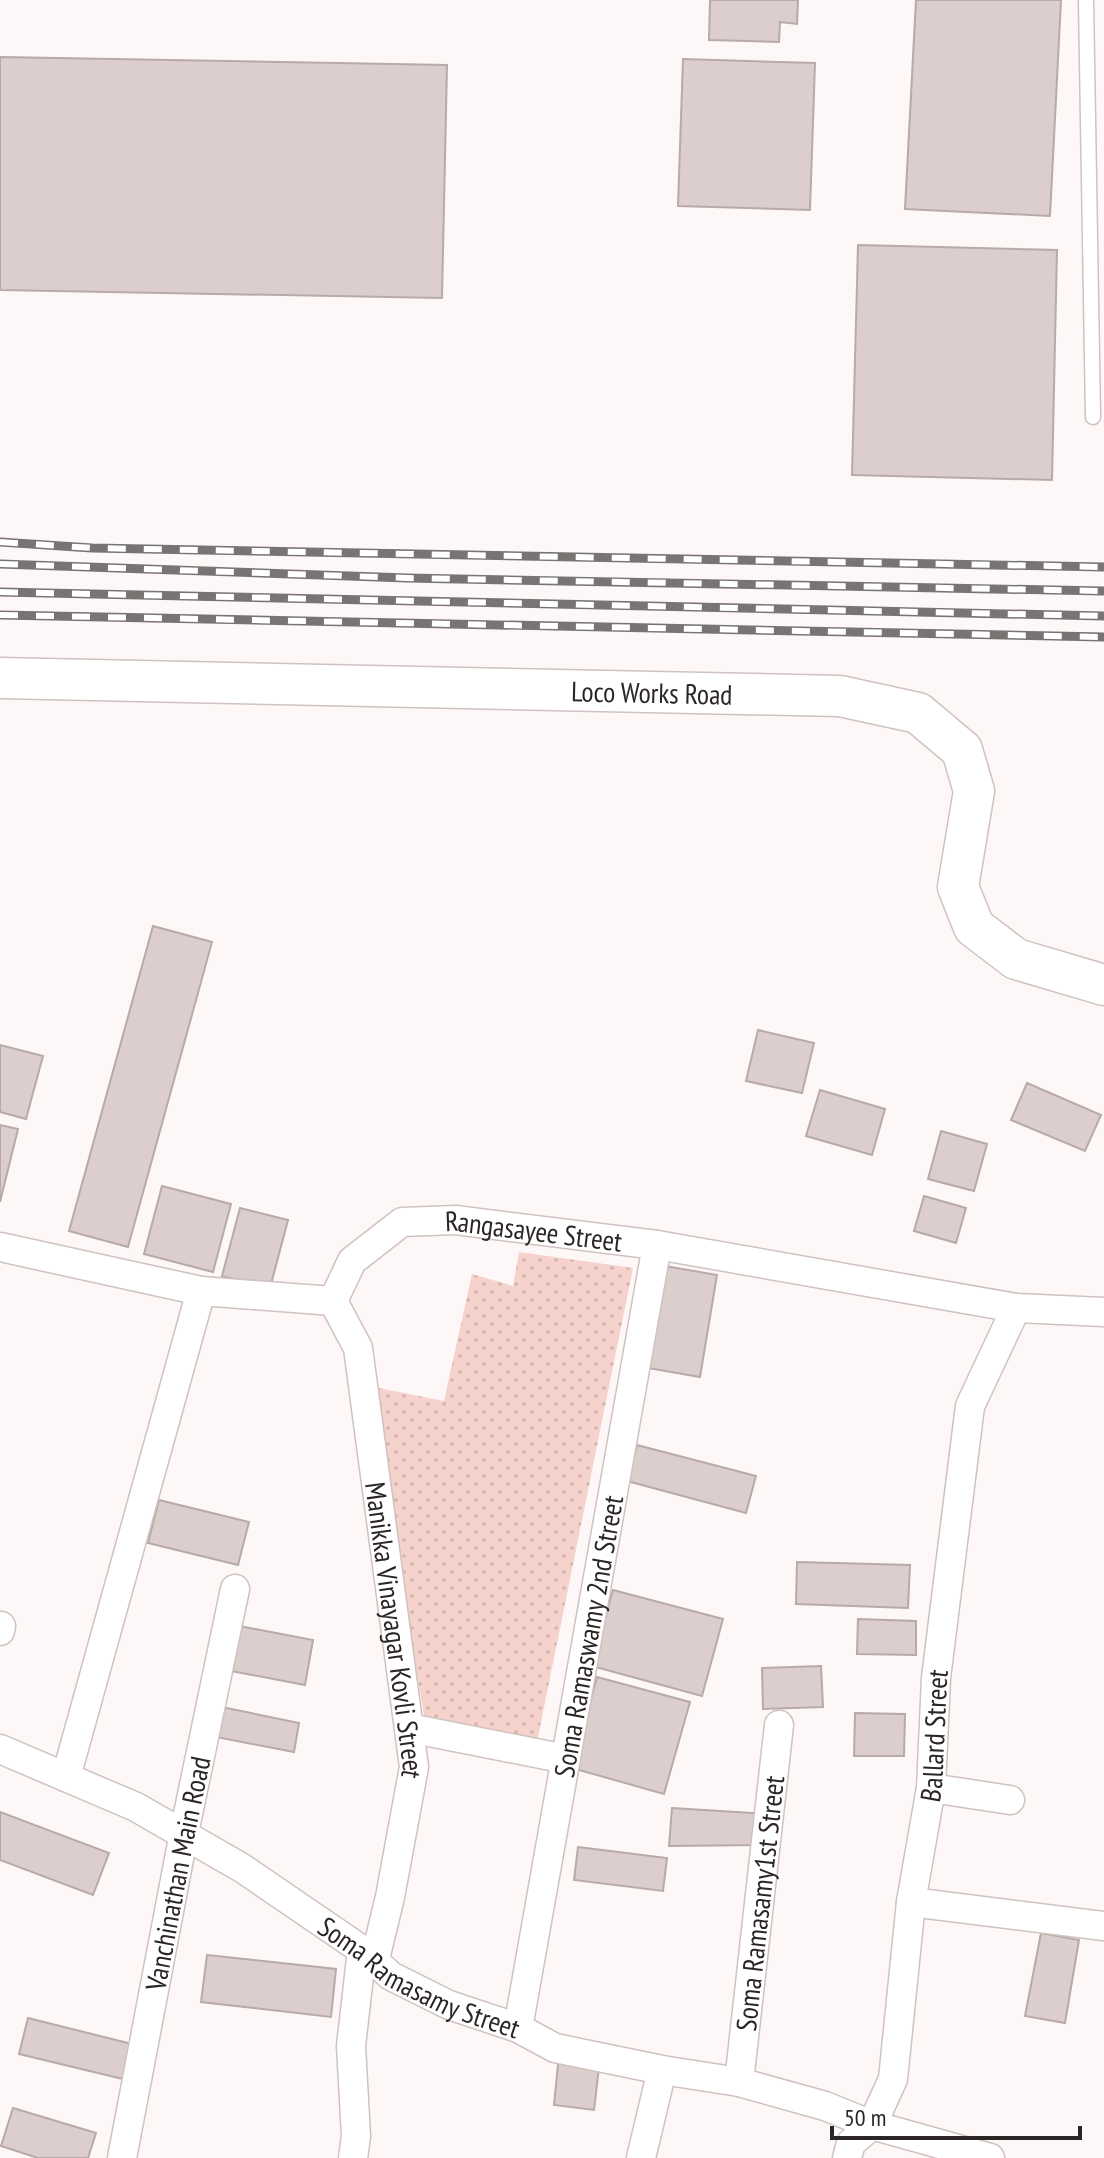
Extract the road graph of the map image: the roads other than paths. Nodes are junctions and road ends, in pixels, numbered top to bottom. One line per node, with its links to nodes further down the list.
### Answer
1 (1086, 0): 2 (lane)
2 (1093, 417)
3 (0, 678): 4 (street, Loco Works Road)
4 (1104, 985)
5 (657, 1245): 8 (street, Rangasayee Street); 9 (street, Rangasayee Street); 15 (street, Soma Ramaswamy 2nd Street)
6 (0, 1247): 7 (street)
7 (201, 1291): 8 (street); 16 (street)
8 (333, 1301): 13 (street, Manikka Vinayagar Kovli Street)
9 (1016, 1308): 10 (street, Rangasayee Street); 17 (street, Ballard Street)
10 (1104, 1312)
11 (235, 1589): 19 (street, Vanchinathan Main Road)
12 (779, 1725): 25 (street, Soma Ramasamy1st Street)
13 (409, 1728): 15 (street); 22 (street, Manikka Vinayagar Kovli Street)
14 (0, 1749): 16 (street, Soma Ramasamy Street)
15 (566, 1759): 23 (street, Soma Ramaswamy 2nd Street)
16 (66, 1777): 19 (street, Soma Ramasamy Street)
17 (931, 1788): 18 (street); 20 (street, Ballard Street)
18 (1010, 1800)
19 (184, 1834): 22 (street, Soma Ramasamy Street); 27 (street, Vanchinathan Main Road)
20 (911, 1902): 21 (street); 26 (street, Ballard Street)
21 (1104, 1926)
22 (368, 1956): 23 (street, Soma Ramasamy Street); 28 (street, Manikka Vinayagar Kovli Street)
23 (518, 2028): 24 (street, Soma Ramasamy Street)
24 (662, 2070): 25 (street, Soma Ramasamy Street); 29 (street)
25 (739, 2082): 26 (street, Soma Ramasamy Street)
26 (872, 2125): 30 (street, Ballard Street); 31 (street, Soma Ramasamy Street)
27 (122, 2158)
28 (353, 2158)
29 (641, 2158)
30 (847, 2158)
31 (990, 2158)

